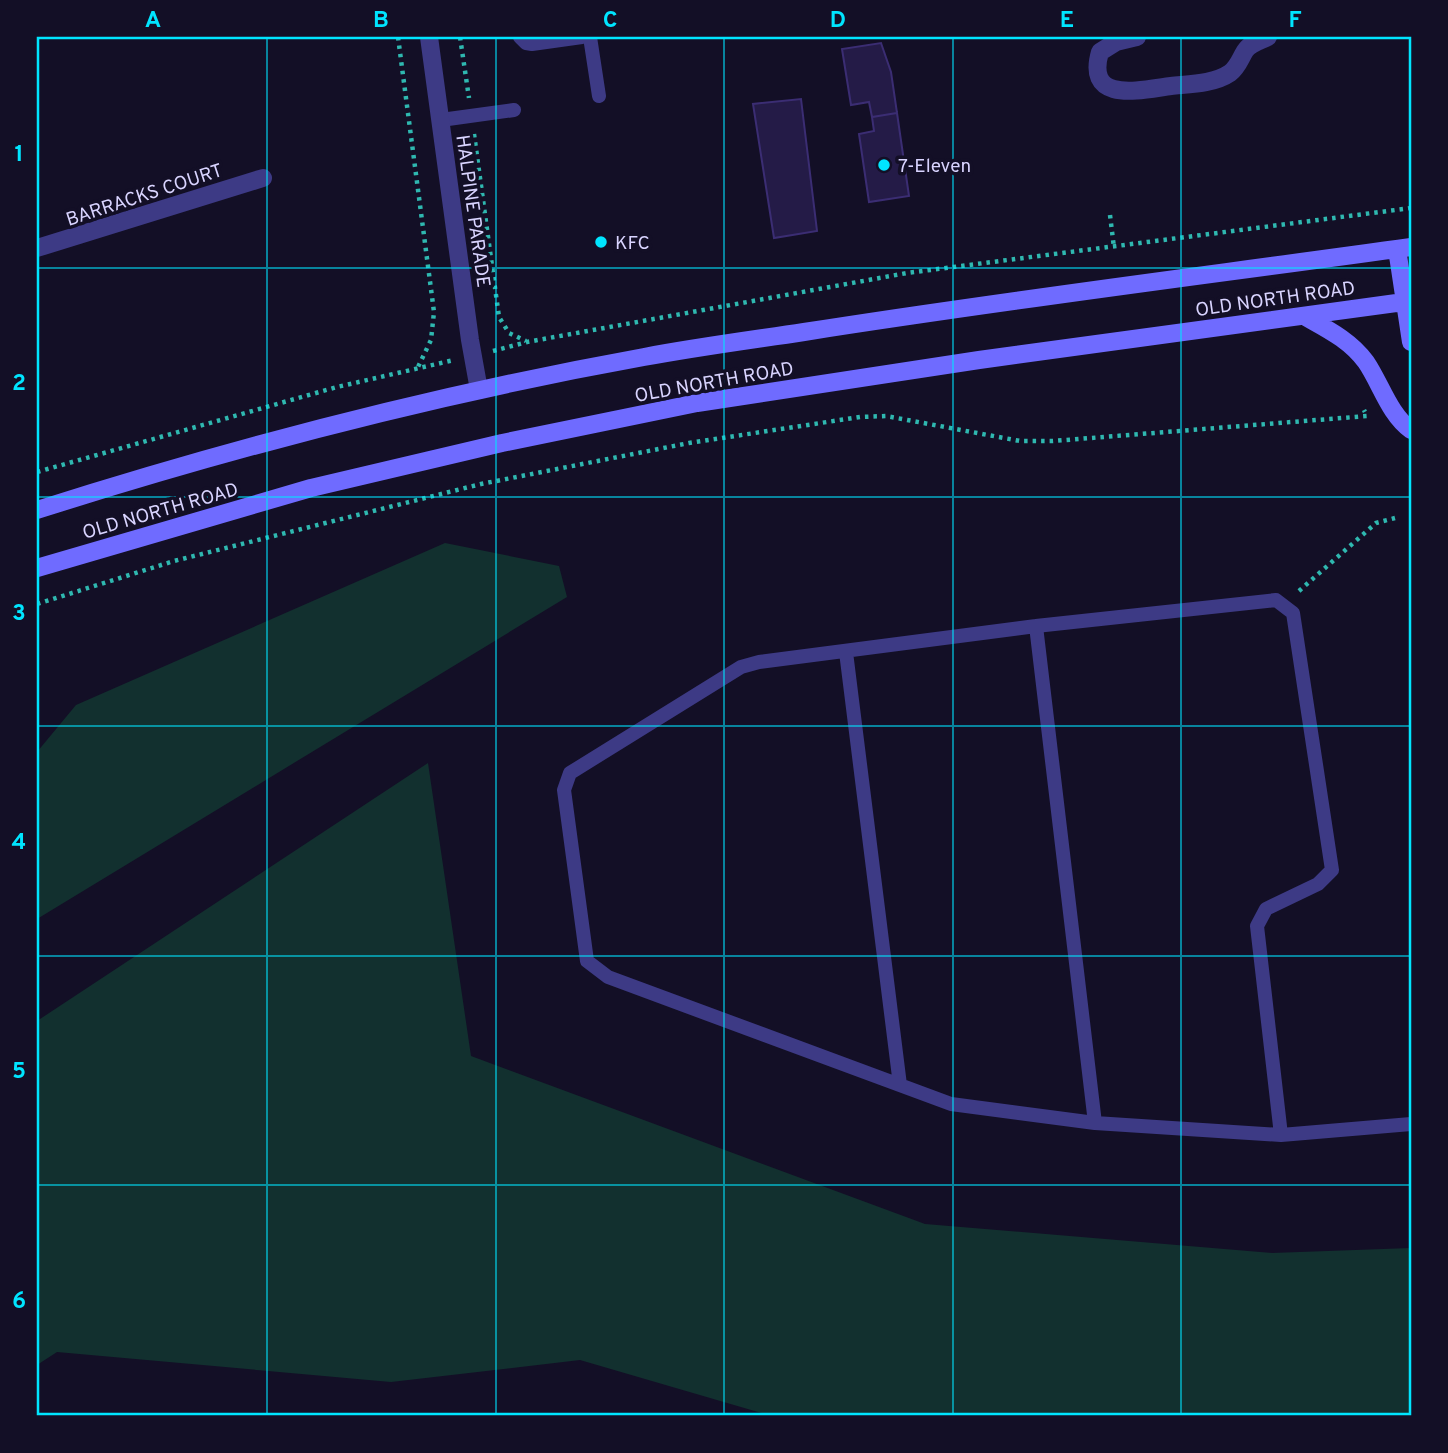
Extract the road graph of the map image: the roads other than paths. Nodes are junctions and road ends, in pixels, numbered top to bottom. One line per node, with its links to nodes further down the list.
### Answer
1 (429, 37): 10 (street, HALPINE PARADE)
2 (520, 37): 3 (lane)
3 (582, 37)
4 (590, 37): 8 (lane)
5 (1137, 37): 7 (street)
6 (1268, 37): 7 (street)
7 (1247, 41)
8 (600, 96)
9 (514, 110): 10 (lane)
10 (441, 120): 17 (street, HALPINE PARADE)
11 (263, 178): 12 (street, BARRACKS COURT)
12 (37, 248)
13 (1404, 248): 14 (main road); 17 (main road, OLD NORTH ROAD)
14 (1408, 302): 15 (main road, OLD NORTH ROAD); 16 (main road)
15 (1304, 316): 18 (main road); 20 (main road, OLD NORTH ROAD)
16 (1411, 342)
17 (479, 390): 19 (main road, OLD NORTH ROAD)
18 (1411, 430)
19 (37, 510)
20 (37, 568)
21 (1036, 626): 22 (lane); 24 (lane); 26 (lane)
22 (846, 652): 23 (lane); 23 (lane)
23 (900, 1084): 24 (lane)
24 (1095, 1123): 26 (lane)
25 (1411, 1124): 26 (lane)
26 (1281, 1135)

